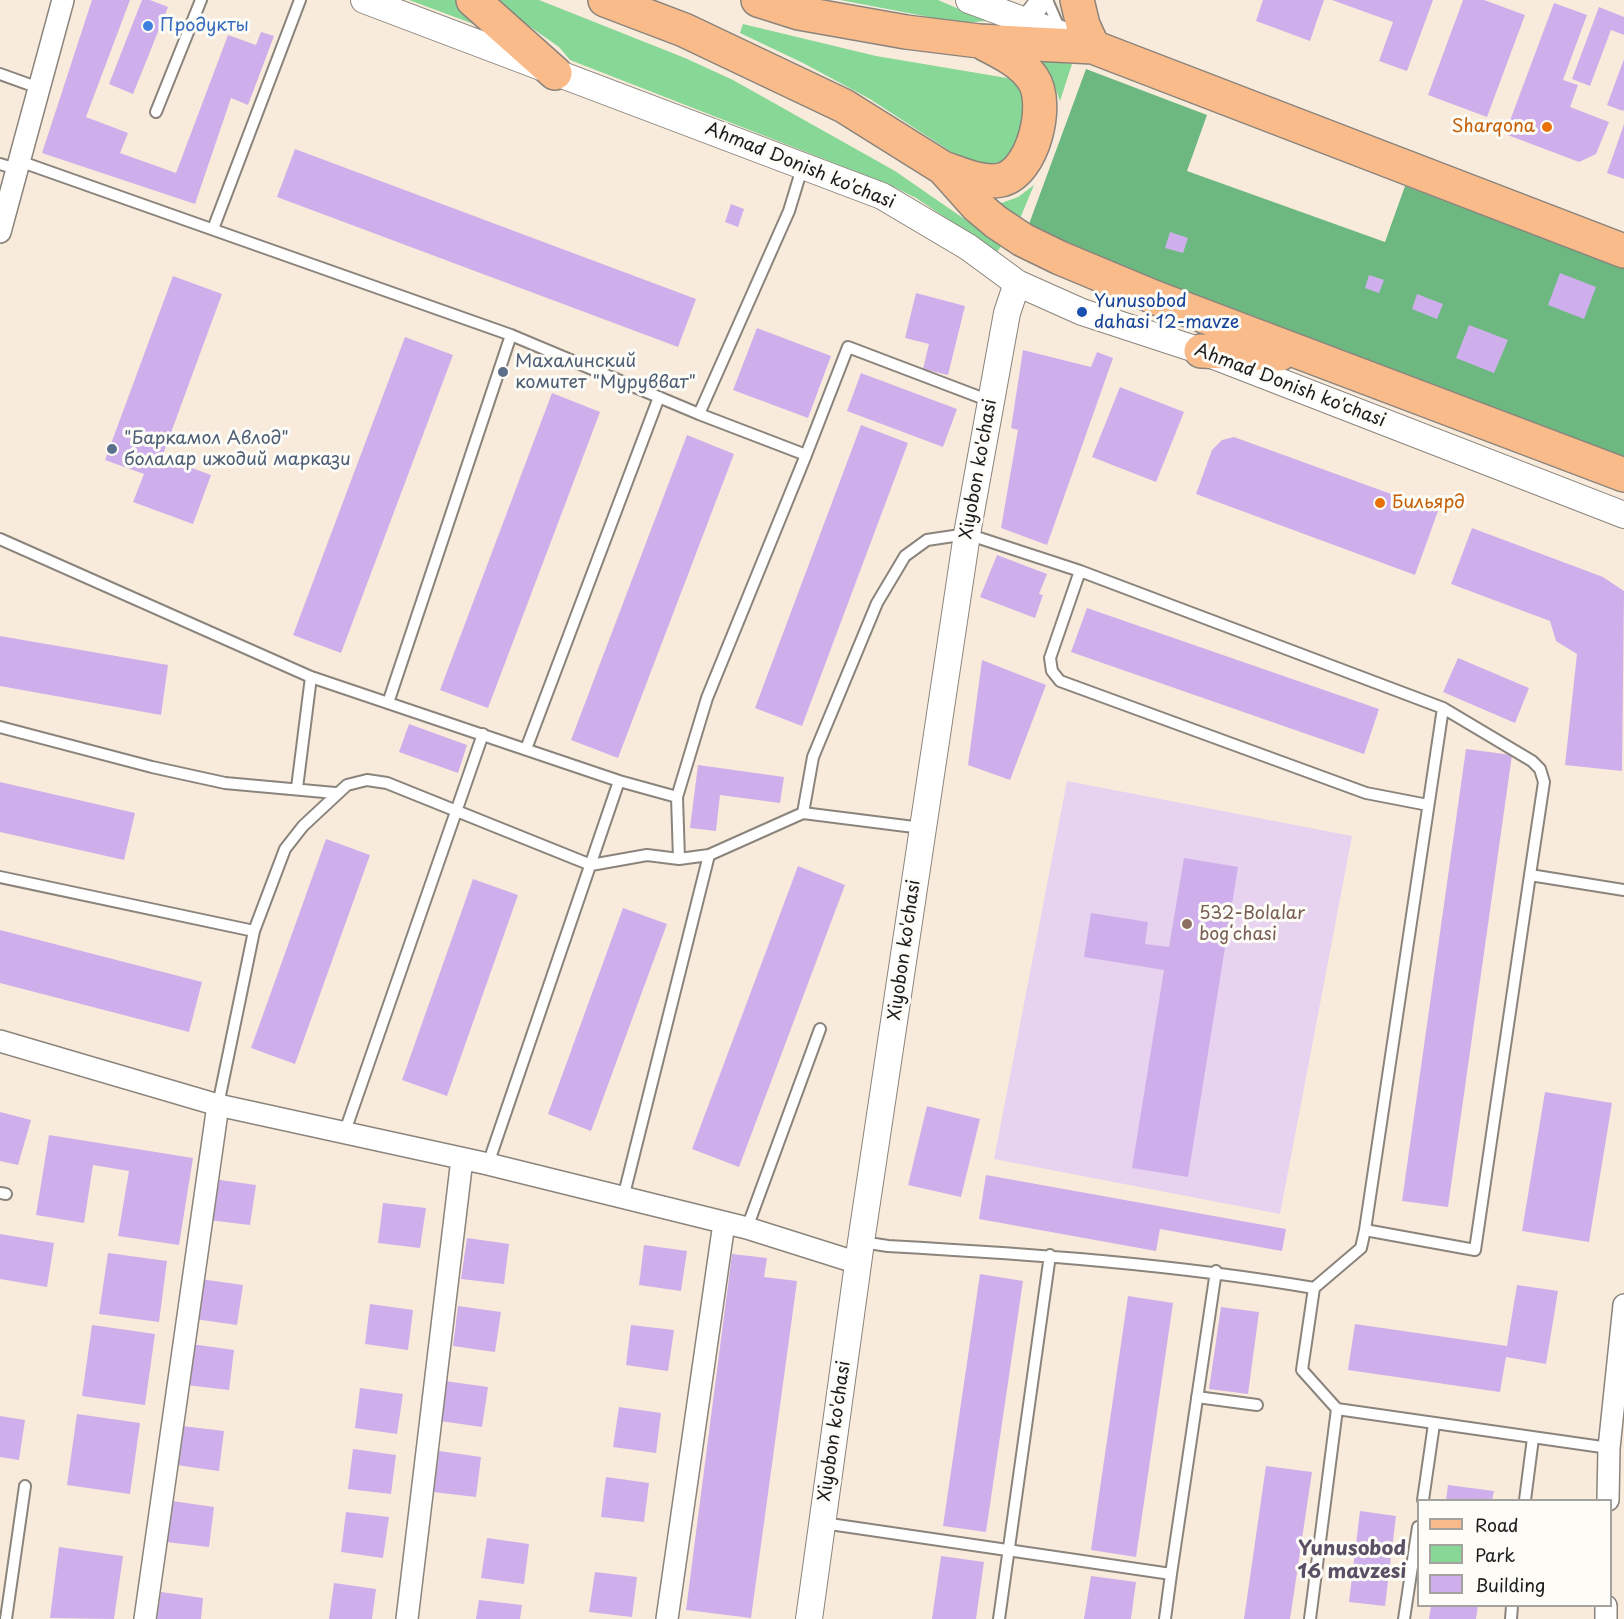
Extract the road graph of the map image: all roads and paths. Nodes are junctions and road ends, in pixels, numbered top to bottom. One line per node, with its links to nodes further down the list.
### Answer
1 (63, 0): 17 (street)
2 (201, 0): 18 (lane)
3 (300, 0): 22 (lane)
4 (364, 0): 15 (street, Ahmad Donish ko'chasi)
5 (473, 0): 15 (main road)
6 (605, 0): 21 (main road, Ahmad Donish ko'chasi)
7 (758, 0): 12 (main road, Ahmad Donish ko'chasi)
8 (969, 0): 12 (street, Ahmad Donish ko'chasi)
9 (1042, 0): 12 (street)
10 (1047, 0): 13 (lane)
11 (1077, 0): 14 (main road)
12 (1004, 35): 13 (street, Ahmad Donish ko'chasi); 14 (main road, Ahmad Donish ko'chasi); 21 (main road, Ahmad Donish ko'chasi)
13 (1063, 35): 14 (street, Ahmad Donish ko'chasi)
14 (1093, 47): 24 (main road, Ahmad Donish ko'chasi)
15 (555, 73): 20 (street, Ahmad Donish ko'chasi)
16 (0, 74): 17 (lane)
17 (39, 88): 19 (street)
18 (156, 112)
19 (12, 165): 22 (lane); 23 (street)
20 (803, 165): 25 (street, Ahmad Donish ko'chasi); 31 (lane)
21 (943, 168): 28 (main road, Ahmad Donish ko'chasi)
22 (213, 229): 26 (lane)
23 (0, 232)
24 (1624, 251)
25 (1017, 284): 27 (street, Ahmad Donish ko'chasi); 30 (street, Xiyobon ko'chasi)
26 (511, 335): 29 (lane); 39 (lane)
27 (1201, 351): 28 (main road); 34 (street, Ahmad Donish ko'chasi)
28 (1308, 356): 33 (main road, Ahmad Donish ko'chasi)
29 (659, 397): 31 (lane); 43 (lane)
30 (990, 401): 32 (lane); 35 (street, Xiyobon ko'chasi)
31 (699, 414): 32 (lane)
32 (806, 455): 47 (lane)
33 (1624, 475)
34 (1624, 515)
35 (967, 534): 37 (lane); 50 (lane); 51 (street, Xiyobon ko'chasi)
36 (0, 539): 38 (lane)
37 (1080, 571): 40 (lane); 48 (lane)
38 (311, 677): 39 (lane); 45 (lane)
39 (388, 703): 42 (lane)
40 (1443, 708): 48 (lane); 55 (lane)
41 (0, 727): 45 (lane)
42 (483, 734): 43 (lane); 49 (lane)
43 (526, 748): 44 (lane)
44 (619, 781): 47 (lane); 54 (lane)
45 (297, 788): 46 (lane)
46 (335, 794): 49 (lane); 58 (lane)
47 (677, 797): 53 (lane)
48 (1428, 805): 68 (lane)
49 (456, 810): 54 (lane); 62 (lane)
50 (803, 813): 51 (lane); 52 (lane)
51 (923, 828): 69 (street, Xiyobon ko'chasi)
52 (709, 855): 53 (lane); 65 (lane)
53 (679, 859): 54 (lane)
54 (591, 865): 64 (lane)
55 (1530, 875): 57 (lane); 68 (lane)
56 (0, 877): 58 (lane)
57 (1624, 890)
58 (254, 931): 61 (lane)
59 (820, 1029): 67 (lane)
60 (0, 1041): 61 (street)
61 (218, 1105): 62 (street); 90 (street)
62 (344, 1134): 63 (street)
63 (462, 1159): 64 (street); 91 (street)
64 (488, 1164): 65 (street)
65 (623, 1198): 66 (street)
66 (724, 1223): 67 (street); 92 (street)
67 (747, 1228): 69 (street)
68 (1365, 1230): 72 (lane)
69 (860, 1252): 70 (lane); 85 (street, Xiyobon ko'chasi)
70 (1050, 1255): 71 (lane); 87 (lane)
71 (1216, 1271): 72 (lane); 74 (lane)
72 (1314, 1288): 77 (lane)
73 (1624, 1305): 75 (street)
74 (1197, 1397): 76 (lane); 88 (lane)
75 (1619, 1402): 80 (street)
76 (1257, 1406)
77 (1337, 1409): 78 (lane); 96 (lane)
78 (1434, 1424): 79 (lane); 82 (lane)
79 (1533, 1438): 80 (lane); 83 (lane)
80 (1608, 1448): 84 (street)
81 (25, 1486): 89 (lane)
82 (1423, 1499)
83 (1525, 1499)
84 (1608, 1499)
85 (822, 1522): 87 (lane); 93 (street, Xiyobon ko'chasi)
86 (1417, 1539): 97 (lane)
87 (1009, 1552): 88 (lane); 94 (lane)
88 (1171, 1574): 95 (lane)
89 (6, 1619)
90 (145, 1619)
91 (407, 1619)
92 (667, 1619)
93 (809, 1619)
94 (999, 1619)
95 (1165, 1619)
96 (1310, 1619)
97 (1404, 1619)

